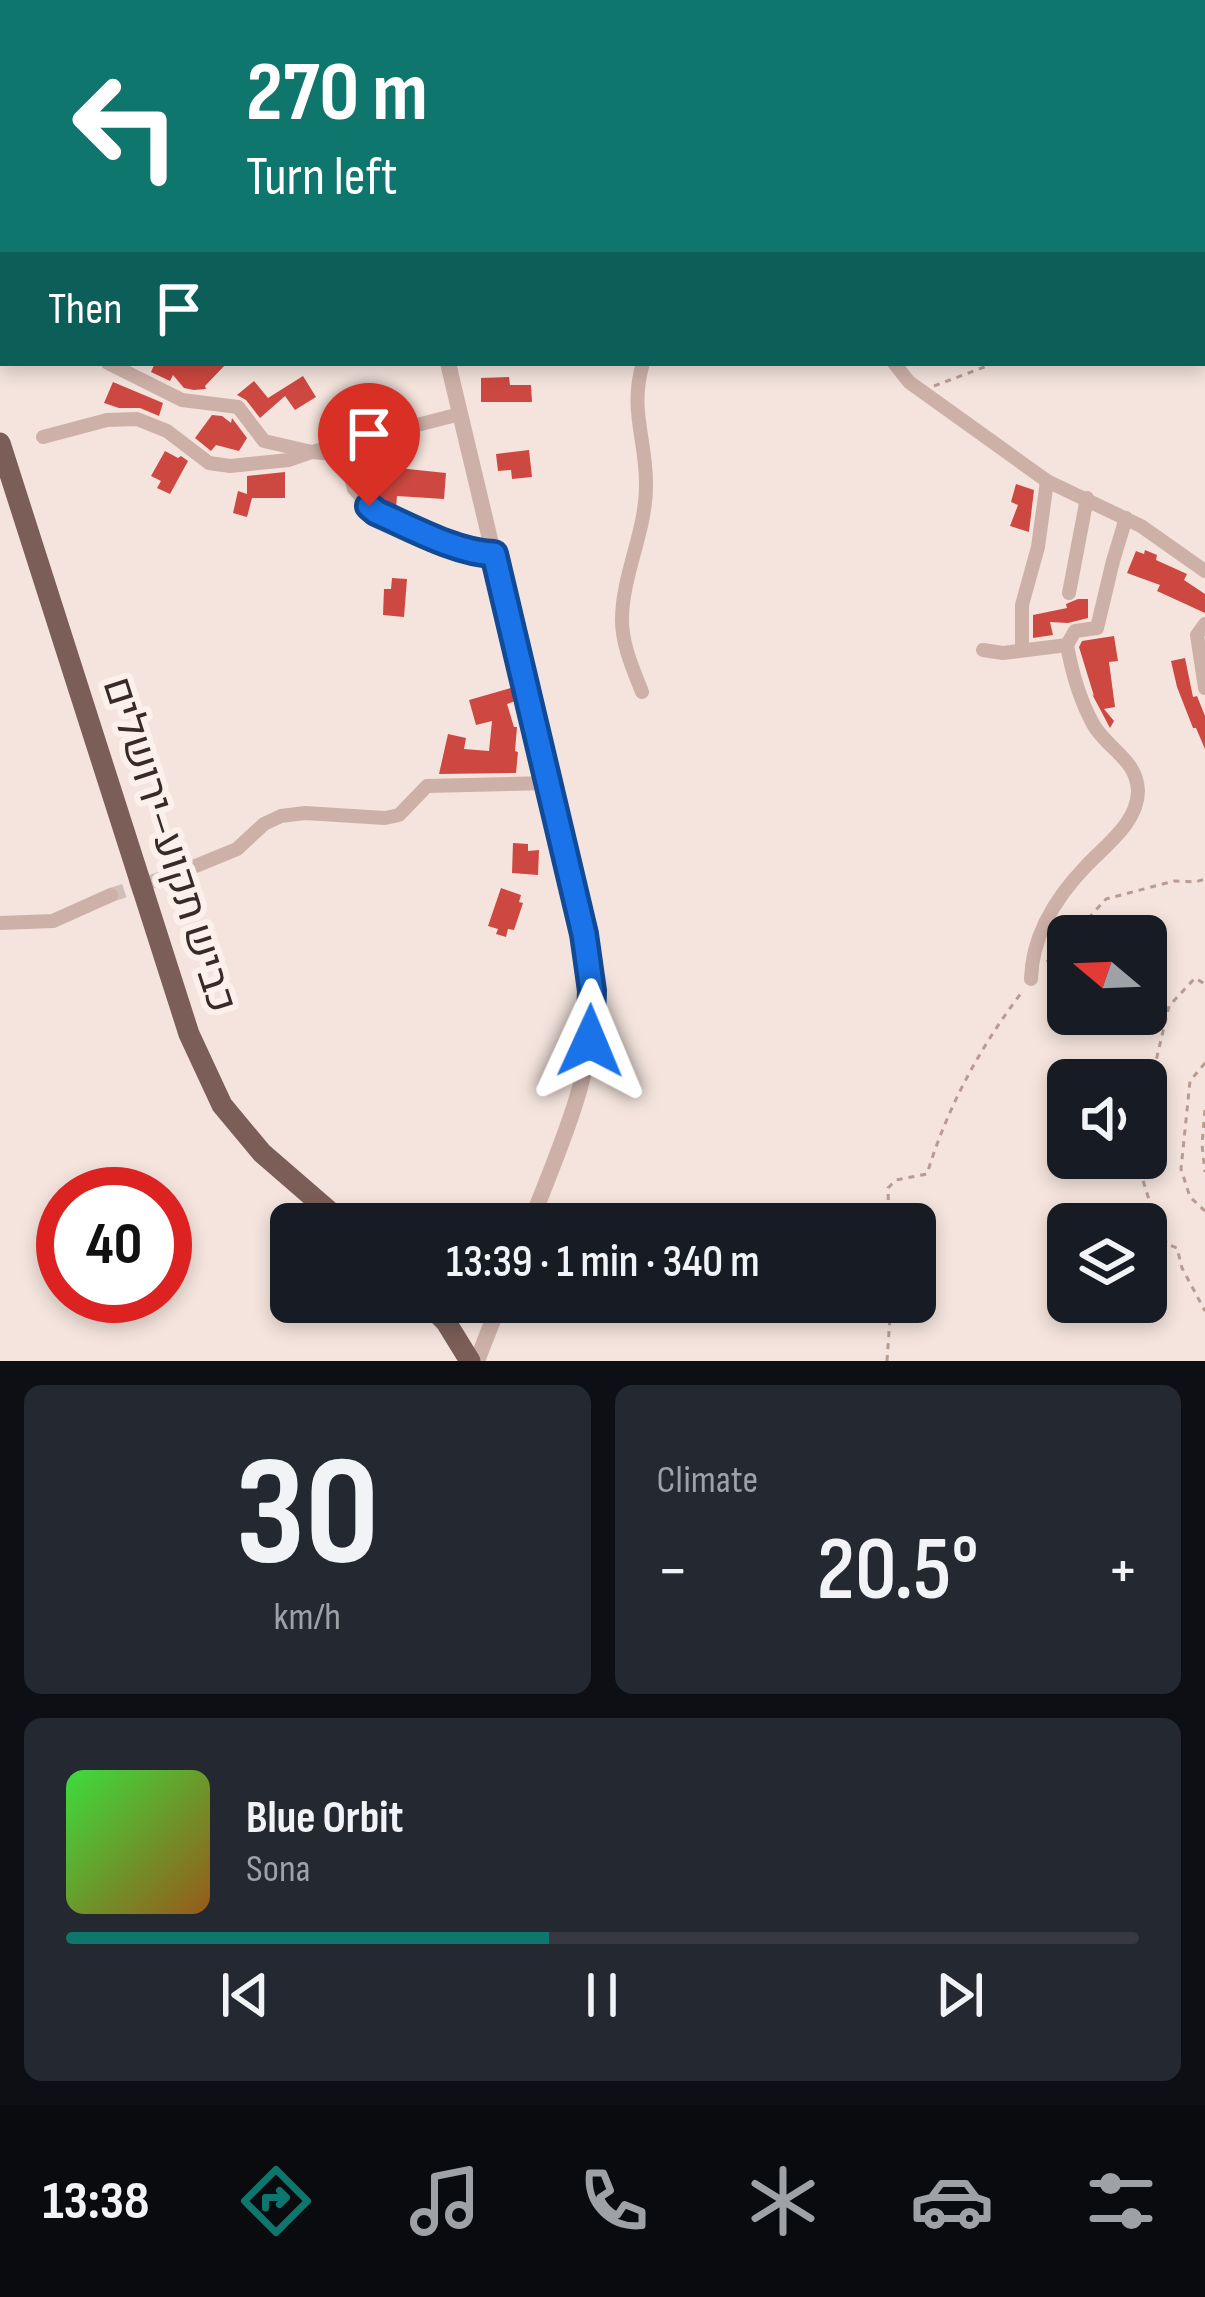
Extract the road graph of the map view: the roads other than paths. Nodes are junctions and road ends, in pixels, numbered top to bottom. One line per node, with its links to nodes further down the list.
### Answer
1 (113, 366): 8 (street)
2 (449, 366): 5 (street)
3 (642, 366): 20 (street)
4 (896, 366): 9 (street)
5 (460, 414): 8 (street); 12 (street)
6 (43, 437): 8 (street)
7 (0, 443): 26 (main road, כביש תקוע–ירושלים)
8 (312, 452): 12 (street)
9 (1048, 481): 10 (street); 18 (street)
10 (1087, 498): 11 (street); 14 (street)
11 (1126, 518): 13 (street); 16 (street)
12 (494, 554): 21 (street)
13 (1205, 571)
14 (1069, 593)
15 (1205, 624): 19 (street)
16 (1066, 645): 18 (street); 25 (street)
17 (983, 650): 18 (street)
18 (1022, 650)
19 (1205, 688)
20 (642, 692)
21 (548, 783): 22 (street); 27 (street)
22 (181, 872)
23 (111, 896): 24 (street)
24 (0, 923)
25 (1031, 979)
26 (320, 1203)
27 (538, 1203)
28 (447, 1323): 30 (main road)
29 (491, 1323): 30 (street)
30 (474, 1361)

